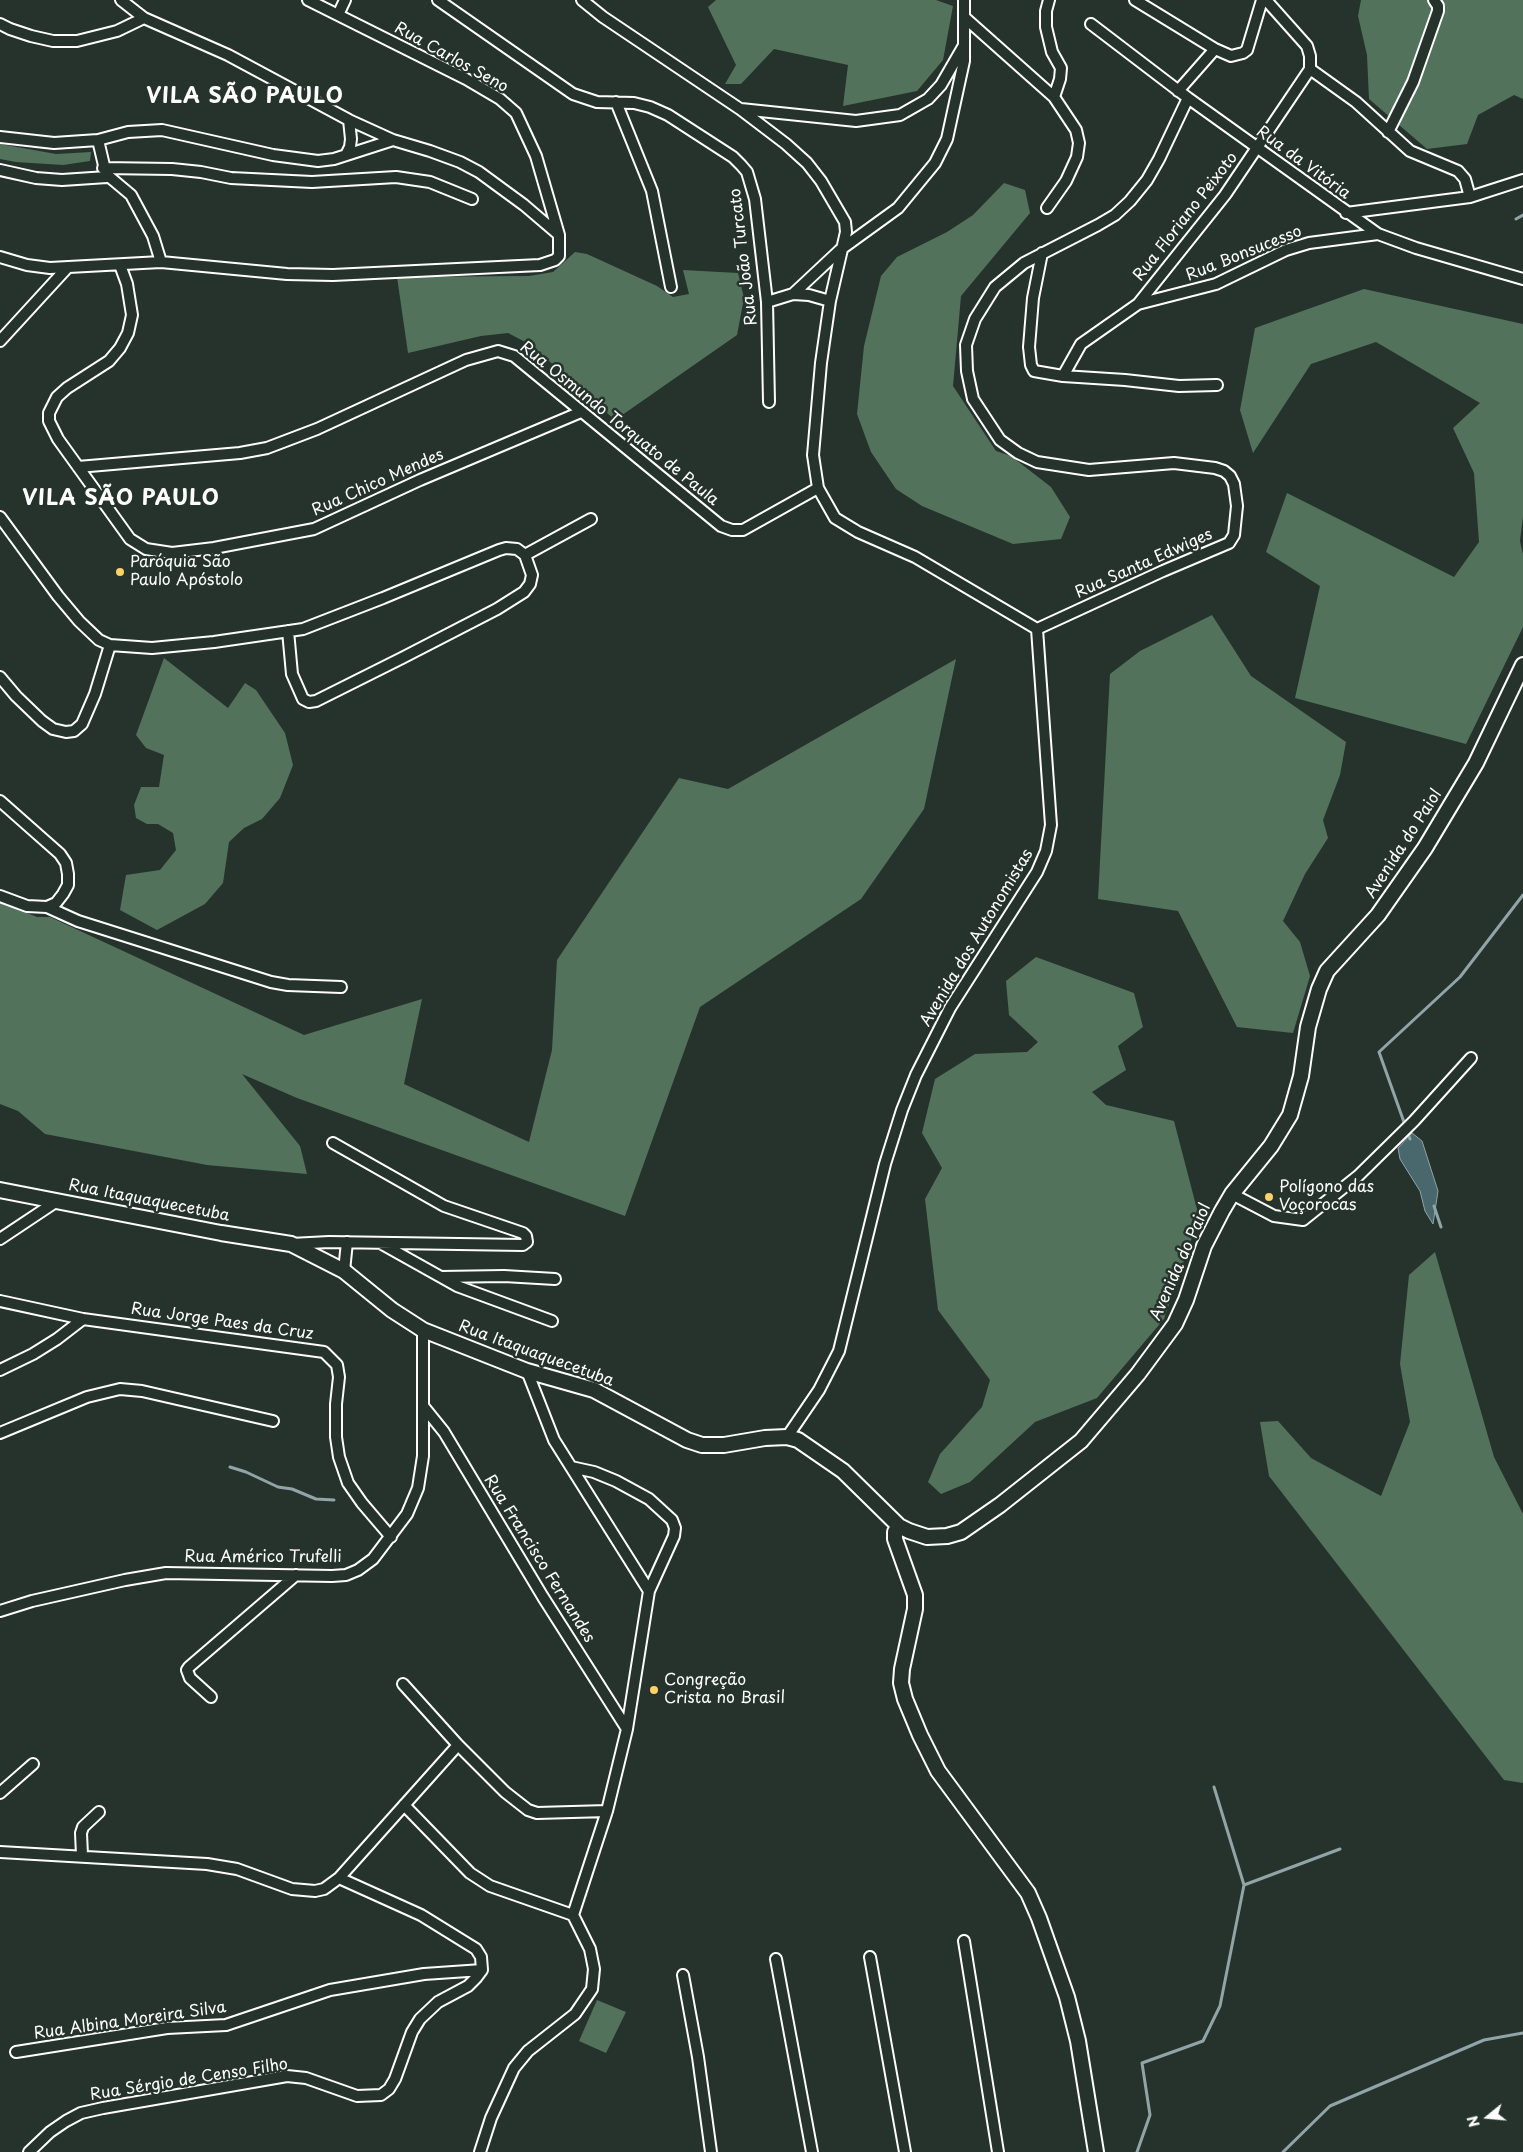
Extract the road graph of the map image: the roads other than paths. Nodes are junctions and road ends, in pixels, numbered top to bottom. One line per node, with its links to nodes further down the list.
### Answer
1 (121, 0): 14 (street)
2 (308, 0): 12 (street, Rua Carlos Seno)
3 (346, 0): 12 (street)
4 (438, 0): 23 (street, Rua João Turcato)
5 (582, 0): 24 (street)
6 (964, 0): 13 (street)
7 (1049, 0): 21 (street)
8 (1135, 0): 18 (street)
9 (1262, 0): 18 (street)
10 (1266, 0): 19 (street)
11 (1434, 0): 26 (street)
12 (338, 15): 40 (street, Rua Carlos Seno)
13 (964, 17): 17 (street); 21 (street)
14 (144, 18): 15 (street); 25 (street)
15 (0, 24)
16 (1091, 24): 20 (street, Rua da Vitória)
17 (963, 47): 24 (street); 41 (street)
18 (1215, 49): 20 (street)
19 (1310, 69): 26 (street); 30 (street, Rua Floriano Peixoto)
20 (1178, 91): 22 (street, Rua da Vitória)
21 (1054, 97): 37 (street)
22 (1188, 98): 30 (street, Rua da Vitória); 42 (street, Rua Santa Edwiges)
23 (616, 102): 48 (street); 51 (street, Rua João Turcato)
24 (740, 109): 41 (street)
25 (349, 120): 29 (street); 31 (street)
26 (1388, 132): 35 (street)
27 (0, 137): 28 (street)
28 (98, 140): 31 (street); 33 (street)
29 (394, 140): 31 (street); 40 (street)
30 (1258, 148): 38 (street, Rua da Vitória); 52 (street, Rua Floriano Peixoto)
31 (346, 155)
32 (0, 170): 33 (street)
33 (105, 173): 36 (street); 44 (street)
34 (1523, 180): 35 (street)
35 (1470, 197): 38 (street)
36 (472, 199)
37 (1047, 208)
38 (1346, 213): 39 (street, Rua da Vitória)
39 (1378, 234): 47 (street, Rua da Vitória); 52 (street, Rua Bonsucesso)
40 (559, 235): 44 (street)
41 (840, 250): 49 (street); 50 (street)
42 (1042, 254): 54 (street); 63 (street, Rua Santa Edwiges)
43 (0, 257): 46 (street)
44 (161, 262): 45 (street)
45 (120, 265): 46 (street); 58 (street, Rua Chico Mendes)
46 (67, 268): 53 (street)
47 (1523, 279)
48 (671, 287)
49 (793, 294): 50 (street); 51 (street)
50 (830, 301): 59 (street)
51 (768, 302): 56 (street, Rua João Turcato)
52 (1138, 304): 54 (street, Rua Bonsucesso)
53 (0, 340)
54 (1063, 376): 55 (street)
55 (1217, 385)
56 (769, 402)
57 (581, 412): 58 (street, Rua Osmundo Torquato de Paula); 58 (street, Rua Chico Mendes); 59 (street, Rua Osmundo Torquato de Paula)
58 (78, 467)
59 (818, 488): 63 (street)
60 (0, 517): 65 (street)
61 (591, 518): 62 (street)
62 (525, 555): 64 (street); 64 (street)
63 (1037, 629): 93 (street, Avenida dos Autonomistas)
64 (288, 631): 65 (street)
65 (110, 645): 67 (street)
66 (1523, 665): 75 (street, Avenida do Paiol)
67 (0, 677)
68 (0, 801): 70 (street)
69 (0, 896): 70 (street)
70 (47, 907): 71 (street)
71 (341, 987)
72 (1471, 1058): 75 (street)
73 (332, 1143): 80 (street)
74 (0, 1190): 76 (street, Rua Itaquaquecetuba)
75 (1232, 1194): 95 (street, Avenida do Paiol)
76 (57, 1201): 77 (street); 79 (street, Rua Itaquaquecetuba)
77 (0, 1239)
78 (347, 1242): 79 (street); 80 (street); 81 (street)
79 (291, 1244): 81 (street, Rua Itaquaquecetuba)
80 (381, 1244): 82 (street)
81 (344, 1271): 87 (street, Rua Itaquaquecetuba)
82 (440, 1277): 83 (street); 86 (street)
83 (555, 1279)
84 (0, 1301): 85 (street, Rua Jorge Paes da Cruz)
85 (83, 1319): 88 (street); 96 (street, Rua Jorge Paes da Cruz)
86 (552, 1322)
87 (423, 1330): 89 (street, Rua Itaquaquecetuba); 90 (street, Rua Américo Trufelli)
88 (0, 1370)
89 (527, 1372): 93 (street, Rua Itaquaquecetuba); 94 (street)
90 (423, 1406): 96 (street, Rua Américo Trufelli); 102 (street, Rua Francisco Fernandes)
91 (273, 1421): 92 (street)
92 (0, 1433)
93 (787, 1437): 95 (street, Rua Itaquaquecetuba)
94 (571, 1467): 98 (street); 98 (street)
95 (899, 1526): 125 (street)
96 (391, 1537): 97 (street, Rua Américo Trufelli)
97 (296, 1575): 99 (street, Rua Américo Trufelli); 101 (street)
98 (648, 1591): 102 (street)
99 (0, 1611)
100 (403, 1684): 103 (street)
101 (211, 1697)
102 (627, 1729): 107 (street)
103 (458, 1745): 106 (street); 107 (street)
104 (33, 1764): 105 (street)
105 (0, 1793)
106 (404, 1805): 111 (street); 112 (street)
107 (607, 1811): 112 (street)
108 (99, 1812): 110 (street)
109 (0, 1852): 110 (street)
110 (82, 1855): 111 (street)
111 (339, 1878): 116 (street)
112 (573, 1914): 120 (street)
113 (964, 1941): 124 (street)
114 (870, 1957): 123 (street)
115 (776, 1959): 122 (street)
116 (482, 1970): 118 (street, Rua Albina Moreira Silva); 119 (street, Rua Sérgio de Censo Filho)
117 (683, 1975): 121 (street)
118 (16, 2052)
119 (29, 2152)
120 (480, 2152)
121 (711, 2152)
122 (812, 2152)
123 (905, 2152)
124 (998, 2152)
125 (1096, 2152)

